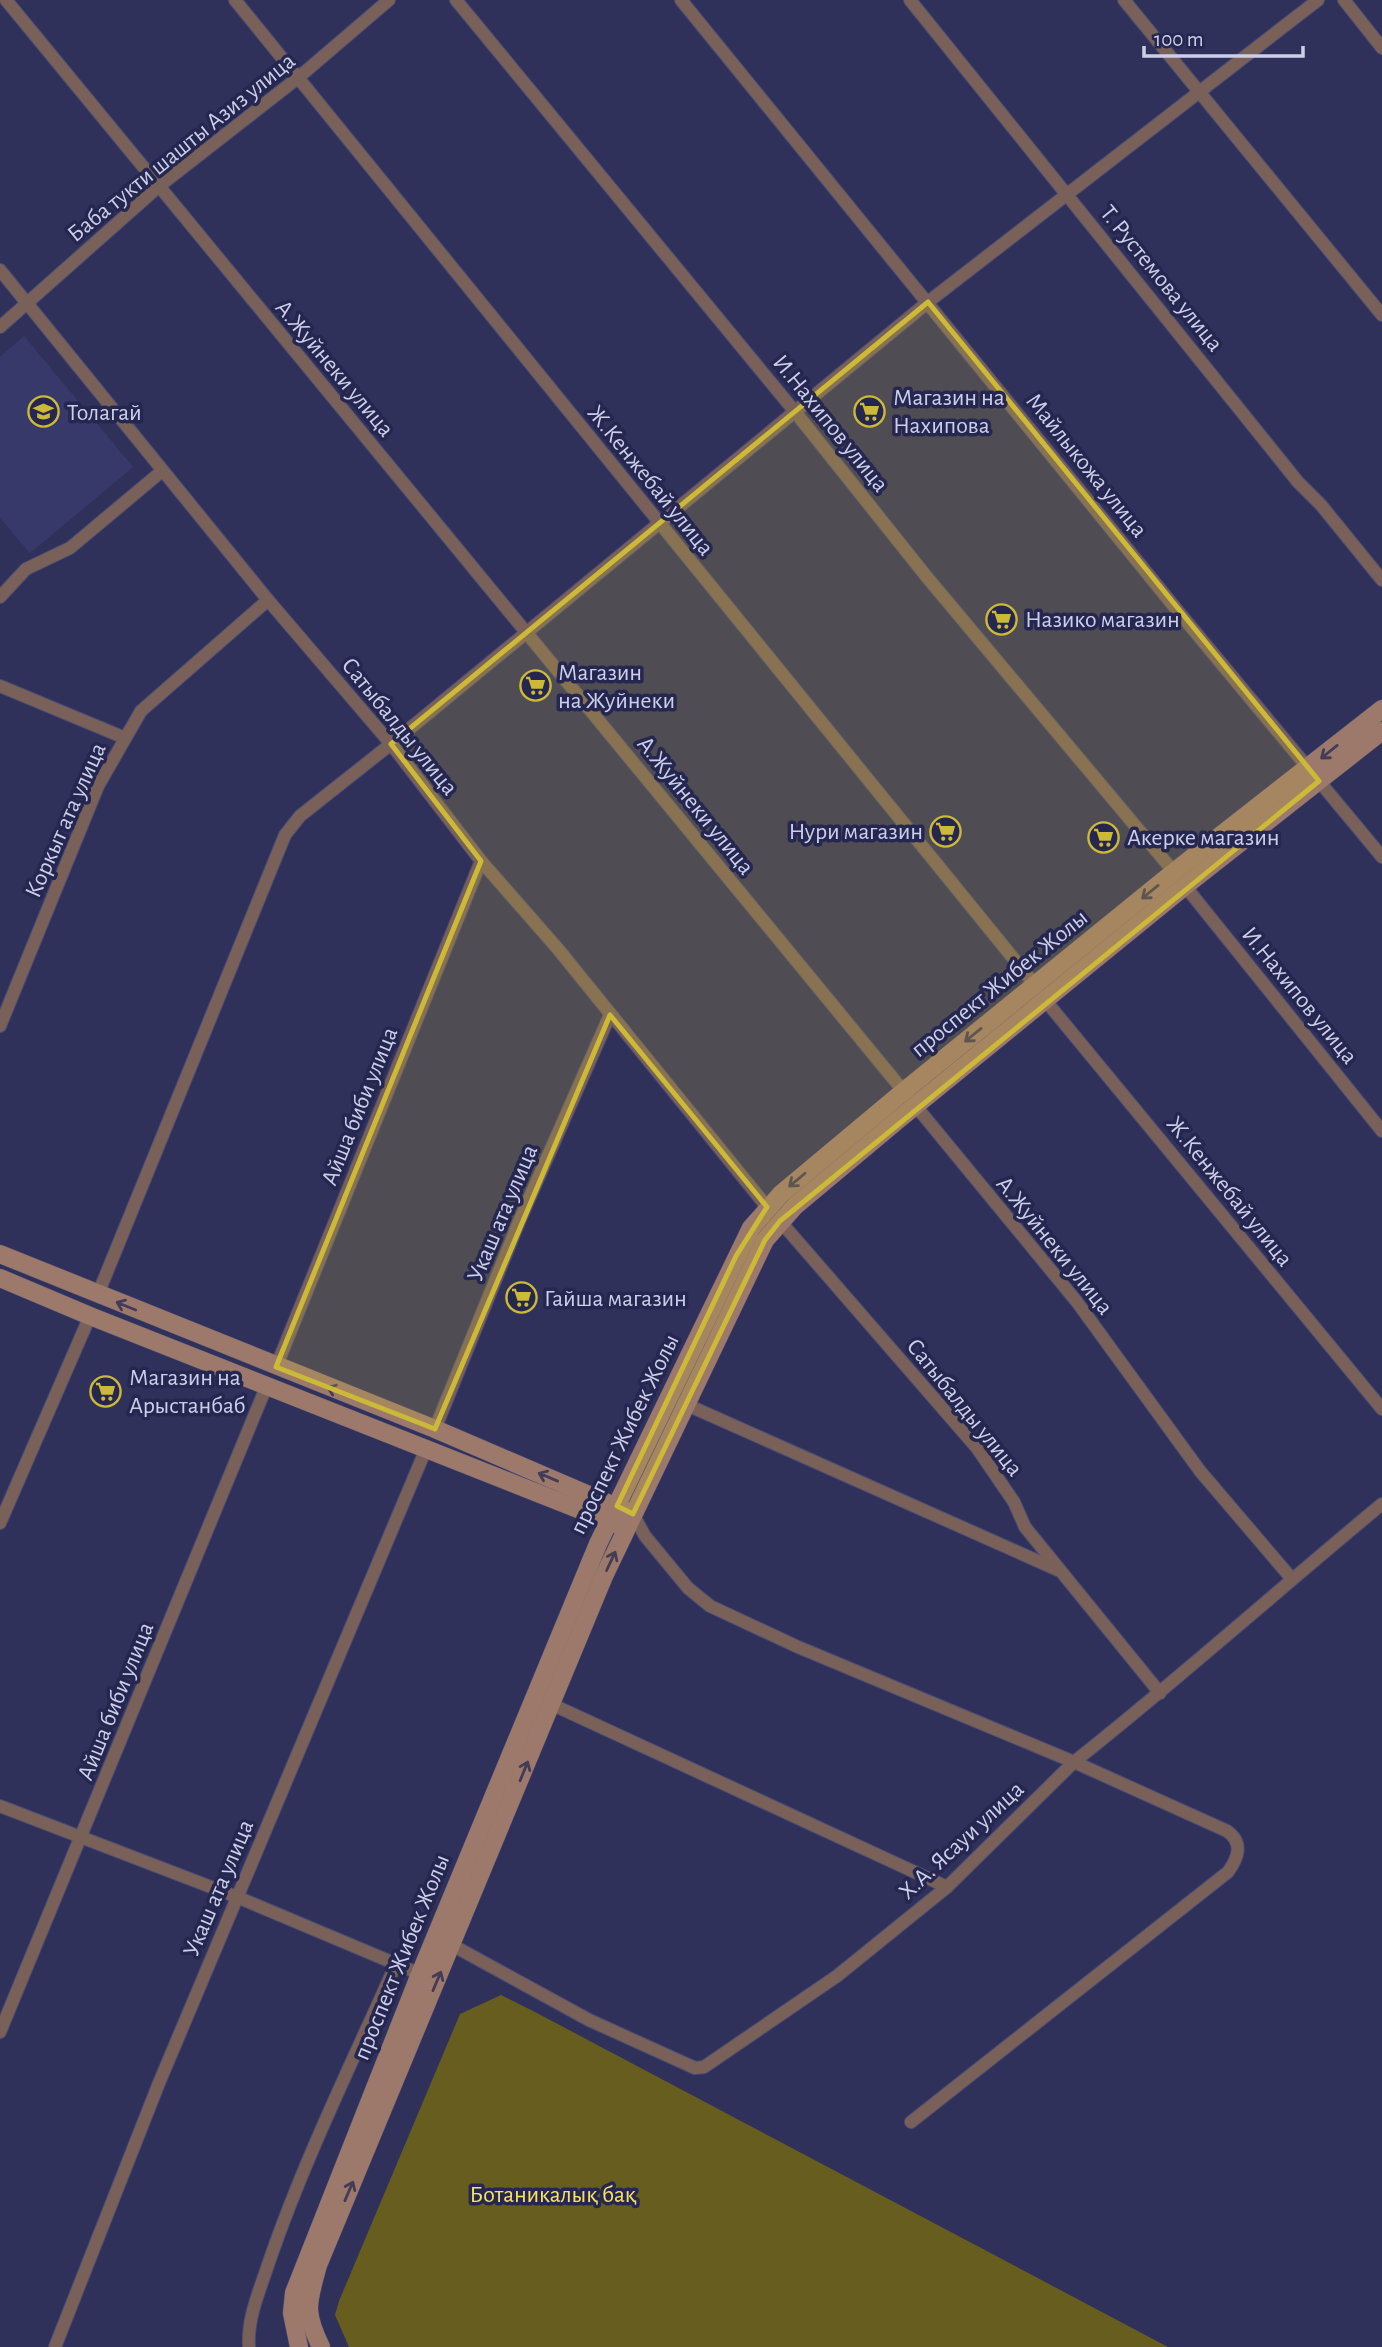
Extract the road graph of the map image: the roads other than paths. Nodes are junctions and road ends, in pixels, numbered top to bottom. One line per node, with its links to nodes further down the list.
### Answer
1 (6, 0): 13 (street, А.Жуйнеки улица)
2 (235, 0): 11 (street, Ж.Кенжебай улица)
3 (389, 0): 11 (street, Баба тукти шашты Азиз улица)
4 (456, 0): 20 (street, И.Нахипов улица)
5 (681, 0): 16 (street, Майлыкожа улица)
6 (910, 0): 14 (street, Т. Рустемова улица)
7 (1124, 0): 12 (street)
8 (1318, 0): 12 (street)
9 (1344, 0): 10 (street)
10 (1382, 48)
11 (299, 77): 13 (street, Баба тукти шашты Азиз улица); 22 (street, Ж.Кенжебай улица)
12 (1199, 92): 14 (street); 18 (street)
13 (158, 187): 17 (street, Баба тукти шашты Азиз улица); 26 (street, А.Жуйнеки улица)
14 (1068, 195): 16 (street); 23 (street, Т. Рустемова улица)
15 (0, 270): 17 (street, Сатыбалды улица)
16 (928, 302): 20 (street); 32 (street, Майлыкожа улица)
17 (27, 304): 19 (street, Баба тукти шашты Азиз улица); 21 (street, Сатыбалды улица)
18 (1382, 315)
19 (0, 327)
20 (796, 413): 22 (street); 35 (street, И.Нахипов улица)
21 (162, 471): 24 (street); 25 (street, Сатыбалды улица)
22 (659, 523): 26 (street); 36 (street, Ж.Кенжебай улица)
23 (1382, 580)
24 (0, 597)
25 (268, 600): 30 (street, Коркыт ата улица); 31 (street, Сатыбалды улица)
26 (526, 632): 31 (street); 39 (street, А.Жуйнеки улица)
27 (0, 686): 30 (street)
28 (1382, 709): 32 (street, проспект Жибек Жолы, one-way to 32)
29 (1382, 731): 32 (street, проспект Жибек Жолы)
30 (125, 738): 38 (street, Коркыт ата улица)
31 (391, 744): 34 (street, Сатыбалды улица); 46 (street)
32 (1313, 775): 33 (street, Майлыкожа улица); 35 (street, проспект Жибек Жолы)
33 (1382, 857)
34 (481, 861): 37 (street, Сатыбалды улица); 48 (street, Айша биби улица)
35 (1180, 879): 36 (street, проспект Жибек Жолы); 41 (street, И.Нахипов улица)
36 (1040, 992): 39 (street, проспект Жибек Жолы, one-way to 39); 40 (street, проспект Жибек Жолы); 51 (street, Ж.Кенжебай улица)
37 (610, 1015): 42 (street, Сатыбалды улица); 52 (street, Укаш ата улица)
38 (0, 1026)
39 (903, 1092): 40 (street, А.Жуйнеки улица); 42 (street, проспект Жибек Жолы, one-way to 42)
40 (915, 1107): 43 (street, проспект Жибек Жолы); 58 (street, А.Жуйнеки улица)
41 (1382, 1131)
42 (767, 1207): 55 (street, проспект Жибек Жолы)
43 (780, 1221): 50 (street, проспект Жибек Жолы); 57 (street, Сатыбалды улица)
44 (0, 1254): 46 (street)
45 (0, 1278): 47 (street)
46 (98, 1294): 48 (street, one-way to 46)
47 (90, 1316): 49 (street); 56 (street)
48 (276, 1367): 52 (street, one-way to 48)
49 (267, 1385): 53 (street); 63 (street, Айша биби улица)
50 (685, 1405): 55 (street, проспект Жибек Жолы); 57 (street)
51 (1382, 1409)
52 (435, 1429): 55 (street, one-way to 52)
53 (426, 1449): 55 (street); 65 (street, Укаш ата улица)
54 (1382, 1504): 58 (street)
55 (621, 1517): 60 (street, проспект Жибек Жолы, one-way to 55); 61 (street, Х.А. Ясауи улица); 68 (street, проспект Жибек Жолы)
56 (0, 1523)
57 (1061, 1571): 59 (street, Сатыбалды улица)
58 (1292, 1578): 59 (street)
59 (1160, 1693): 61 (street)
60 (551, 1704): 64 (street); 66 (street, проспект Жибек Жолы, one-way to 60)
61 (1074, 1762): 64 (street, Х.А. Ясауи улица); 70 (street)
62 (0, 1806): 63 (street)
63 (80, 1838): 65 (street); 69 (street, Айша биби улица)
64 (947, 1887): 66 (street, Х.А. Ясауи улица)
65 (237, 1897): 67 (street); 71 (street, Укаш ата улица)
66 (452, 1945): 74 (street, проспект Жибек Жолы, one-way to 66)
67 (396, 1964): 68 (street); 72 (street)
68 (420, 1974): 73 (street, проспект Жибек Жолы)
69 (0, 2032)
70 (911, 2122)
71 (55, 2347)
72 (249, 2347)
73 (299, 2347)
74 (321, 2347)

